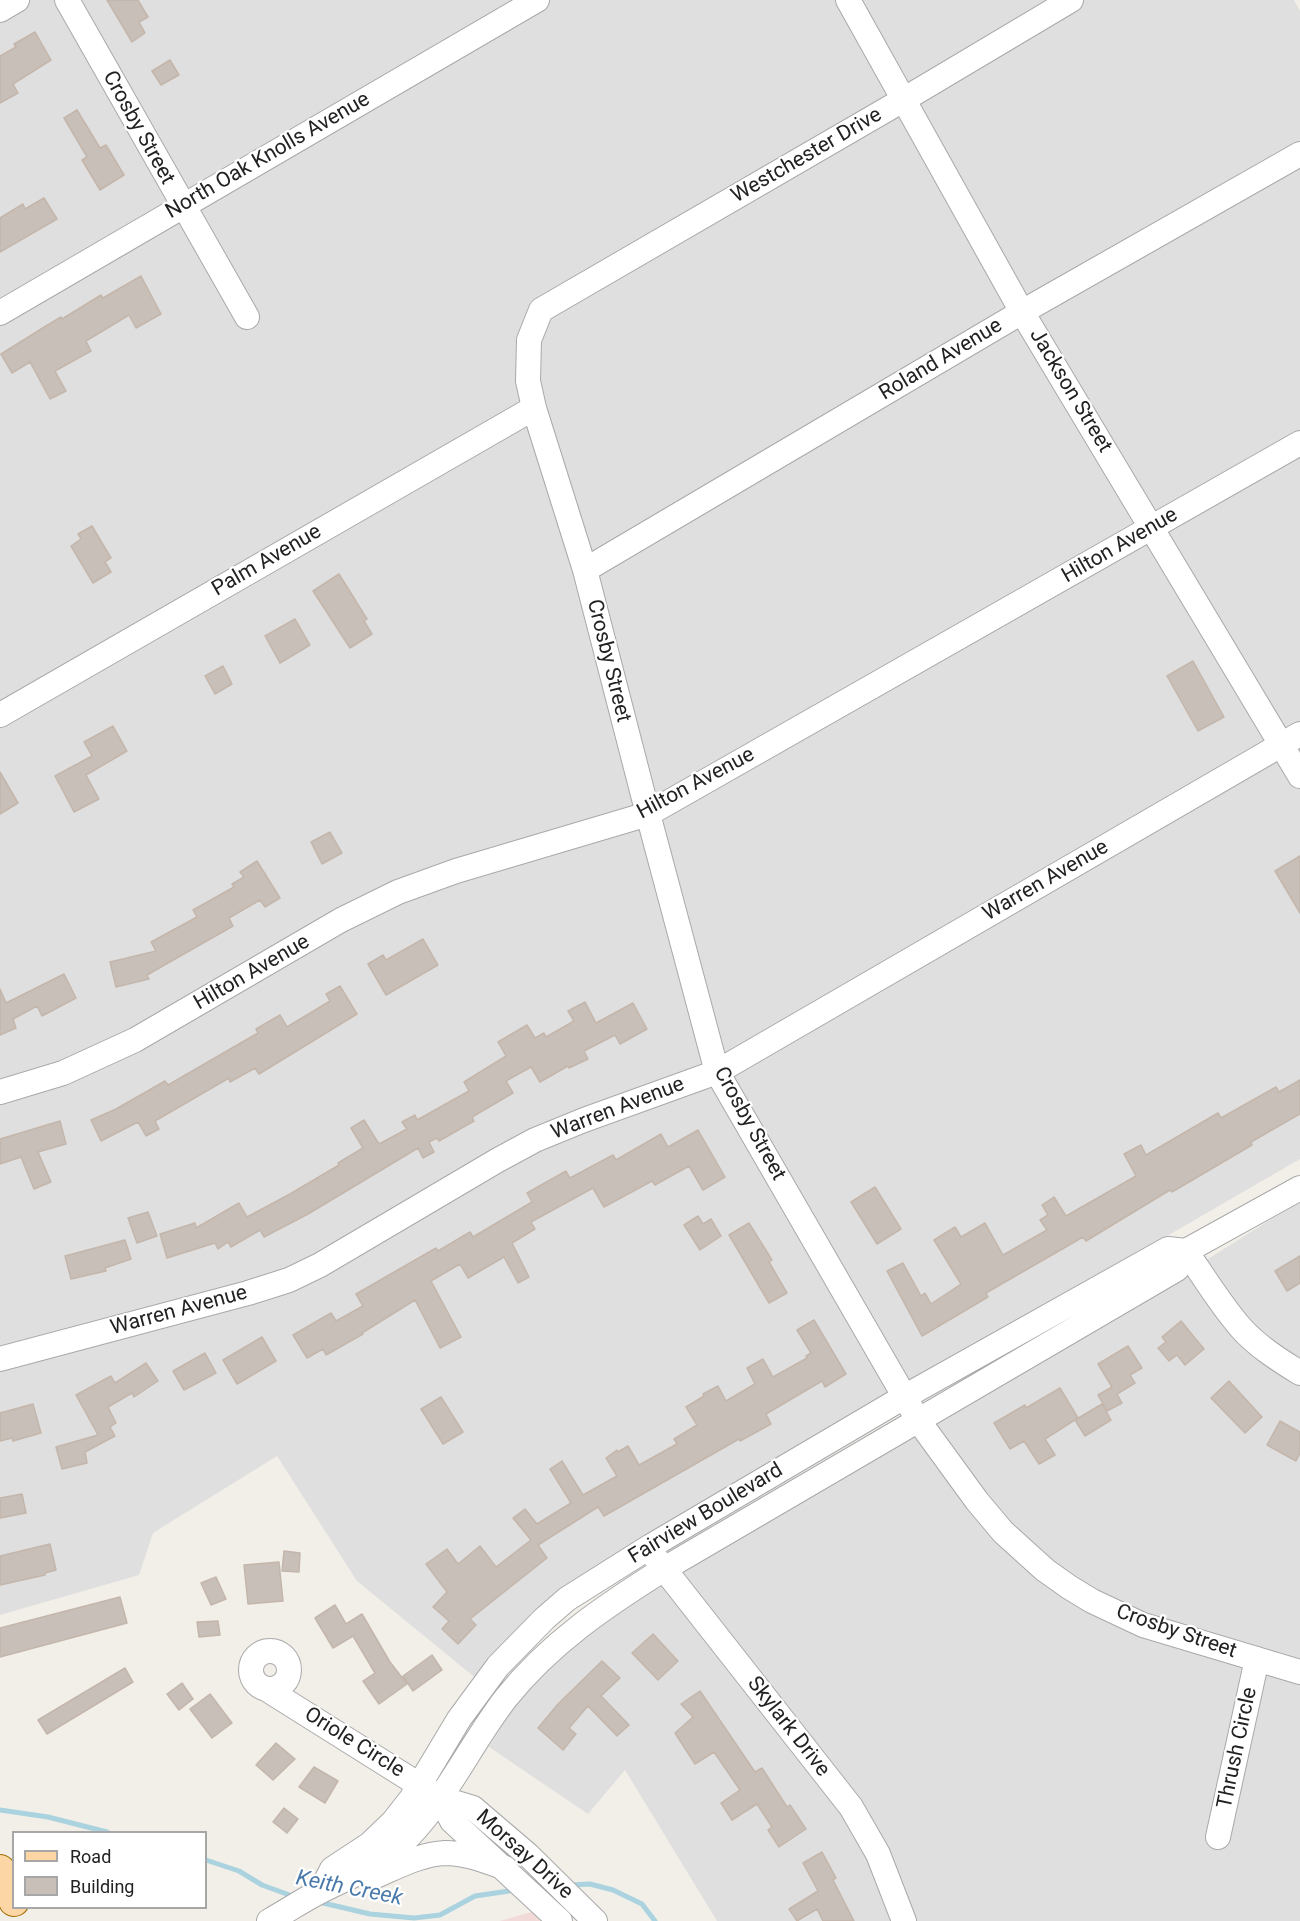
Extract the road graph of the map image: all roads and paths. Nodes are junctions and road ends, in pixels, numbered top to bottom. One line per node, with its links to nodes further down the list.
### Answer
1 (17, 0): 6 (street)
2 (67, 0): 9 (street, Crosby Street)
3 (537, 0): 9 (street, North Oak Knolls Avenue)
4 (848, 0): 7 (street, Jackson Street)
5 (1071, 0): 7 (street, Westchester Drive)
6 (0, 10)
7 (903, 100): 10 (street, Westchester Drive); 11 (street, Jackson Street)
8 (1300, 154): 11 (street, Roland Avenue)
9 (182, 206): 12 (street, North Oak Knolls Avenue); 13 (street, Crosby Street)
10 (542, 310): 14 (street, Crosby Street)
11 (1022, 312): 16 (street, Jackson Street); 17 (street, Roland Avenue)
12 (0, 313)
13 (247, 317)
14 (534, 408): 17 (street, Crosby Street); 18 (street, Palm Avenue)
15 (1300, 443): 16 (street, Hilton Avenue)
16 (1153, 528): 19 (street, Jackson Street); 21 (street, Hilton Avenue)
17 (585, 570): 21 (street, Crosby Street)
18 (0, 715)
19 (1291, 740): 20 (street, Jackson Street); 22 (street, Warren Avenue)
20 (1300, 776)
21 (648, 814): 22 (street, Crosby Street); 23 (street, Hilton Avenue)
22 (717, 1072): 26 (street, Warren Avenue); 28 (street, Crosby Street)
23 (0, 1092)
24 (1300, 1188): 25 (street, Fairview Boulevard)
25 (1186, 1251): 27 (street); 28 (street, Fairview Boulevard); 29 (street, Fairview Boulevard)
26 (0, 1359)
27 (1300, 1373)
28 (904, 1397): 29 (street, Crosby Street); 30 (street, Fairview Boulevard)
29 (918, 1420): 31 (street, Fairview Boulevard); 32 (street, Crosby Street)
30 (648, 1548): 31 (street, Skylark Drive); 35 (street, Fairview Boulevard)
31 (664, 1569): 36 (street, Fairview Boulevard); 45 (street, Skylark Drive)
32 (1257, 1659): 33 (street, Crosby Street); 37 (street, Thrush Circle)
33 (1300, 1672)
34 (268, 1690): 35 (street, Oriole Circle)
35 (420, 1784): 36 (street, Oriole Circle); 40 (street, Fairview Boulevard)
36 (440, 1798): 38 (street, Morsay Drive); 40 (street, Fairview Boulevard); 44 (street, Morsay Drive)
37 (1218, 1837)
38 (505, 1868): 40 (street); 43 (street, Morsay Drive)
39 (0, 1870): 41 (main road)
40 (321, 1891): 42 (street, Fairview Boulevard)
41 (12, 1897)
42 (277, 1917)
43 (557, 1918)
44 (595, 1921)
45 (904, 1921)

